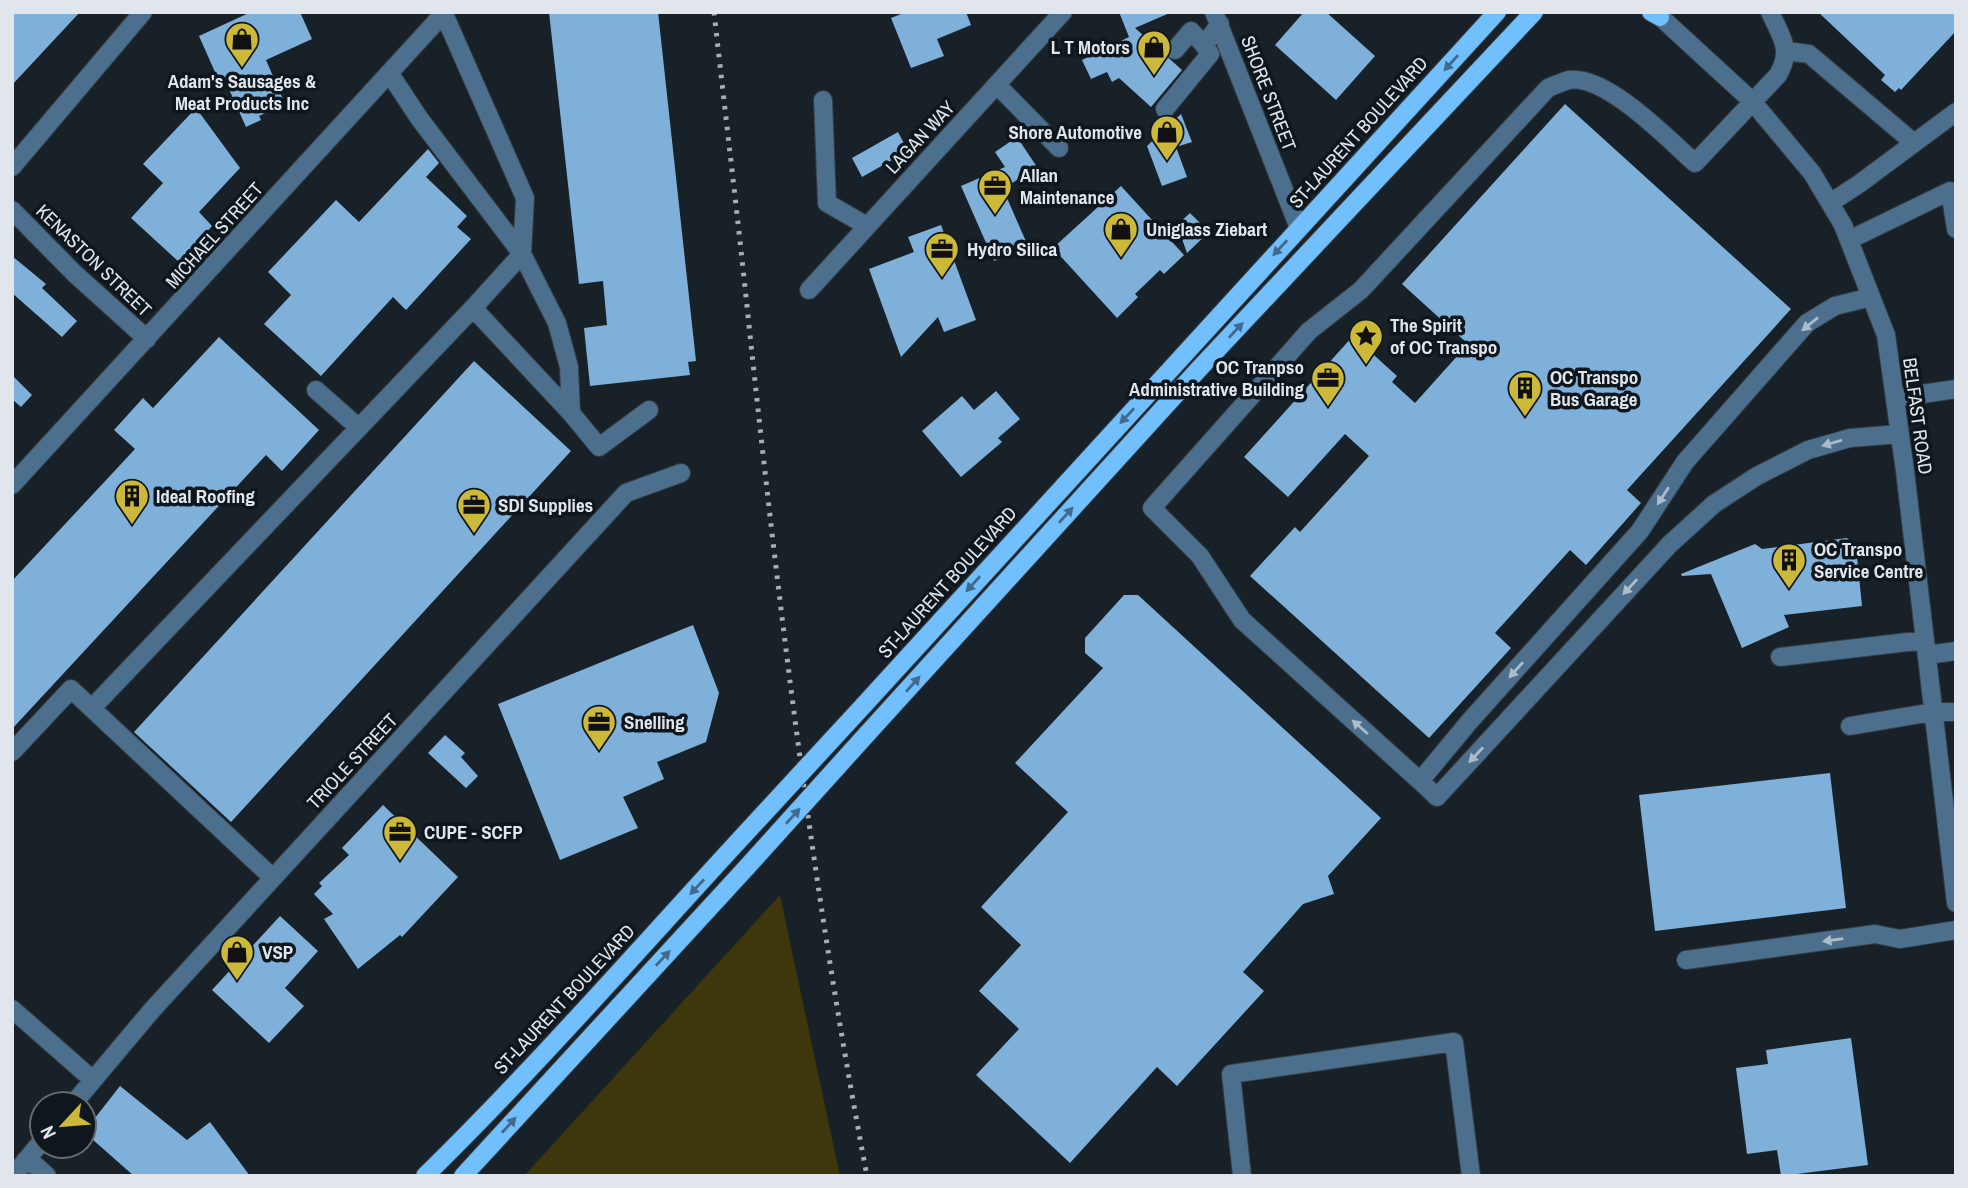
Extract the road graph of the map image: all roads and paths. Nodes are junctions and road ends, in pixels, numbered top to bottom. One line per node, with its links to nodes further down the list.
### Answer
1 (143, 12): 20 (street)
2 (1063, 12): 13 (street, LAGAN WAY)
3 (1497, 12): 25 (main road, ST-LAURENT BOULEVARD, one-way to 25)
4 (1770, 12): 11 (street)
5 (445, 13): 12 (street, MICHAEL STREET); 28 (street)
6 (1656, 14): 15 (street, BELFAST ROAD)
7 (1533, 15): 63 (main road, one-way to 7, bridge)
8 (1220, 16): 9 (street); 25 (street, SHORE STREET)
9 (1204, 45): 10 (street); 16 (street)
10 (1175, 50)
11 (1787, 51): 15 (street); 18 (street)
12 (390, 74): 28 (street); 32 (street, MICHAEL STREET)
13 (997, 85): 19 (street); 24 (street, LAGAN WAY)
14 (823, 100): 24 (street)
15 (1752, 101): 22 (street, BELFAST ROAD); 50 (street, one-way to 15)
16 (1165, 109)
17 (1956, 112): 18 (street)
18 (1914, 143): 22 (street)
19 (1059, 148)
20 (12, 167)
21 (1953, 189): 26 (street); 27 (street)
22 (1830, 202): 27 (street, BELFAST ROAD)
23 (12, 210): 32 (street, KENASTON STREET)
24 (867, 226): 29 (street, LAGAN WAY)
25 (1299, 228): 62 (main road, ST-LAURENT BOULEVARD, one-way to 62, bridge)
26 (1956, 229)
27 (1849, 240): 30 (street, BELFAST ROAD)
28 (522, 254): 31 (street); 37 (street)
29 (808, 290)
30 (1871, 297): 35 (street, BELFAST ROAD); 50 (street, one-way to 50)
31 (473, 308): 37 (street); 38 (street)
32 (147, 339): 41 (street, MICHAEL STREET)
33 (1956, 389): 35 (street)
34 (316, 390): 38 (street)
35 (1895, 398): 39 (street, BELFAST ROAD)
36 (649, 410): 37 (street)
37 (571, 413)
38 (358, 427): 45 (street)
39 (1900, 434): 42 (street, BELFAST ROAD); 50 (street, one-way to 50)
40 (681, 473): 51 (street, TRIOLE STREET)
41 (12, 485)
42 (1926, 648): 43 (street); 44 (street); 46 (street, BELFAST ROAD)
43 (1956, 651)
44 (1780, 657)
45 (92, 708): 49 (street); 51 (street)
46 (1933, 712): 47 (street); 48 (street); 52 (street, BELFAST ROAD)
47 (1956, 712)
48 (1850, 726)
49 (12, 752)
50 (1420, 781)
51 (273, 878): 56 (street, TRIOLE STREET)
52 (1956, 903)
53 (1956, 930): 54 (street, one-way to 54)
54 (1686, 960)
55 (12, 1010): 56 (street)
56 (93, 1080): 57 (street, TRIOLE STREET)
57 (85, 1090)
58 (28, 1157): 59 (street)
59 (25, 1161): 60 (street); 61 (street)
60 (13, 1176)
61 (47, 1176)
62 (425, 1176)
63 (463, 1176)
64 (1242, 1176): 65 (street)
65 (1471, 1176)

